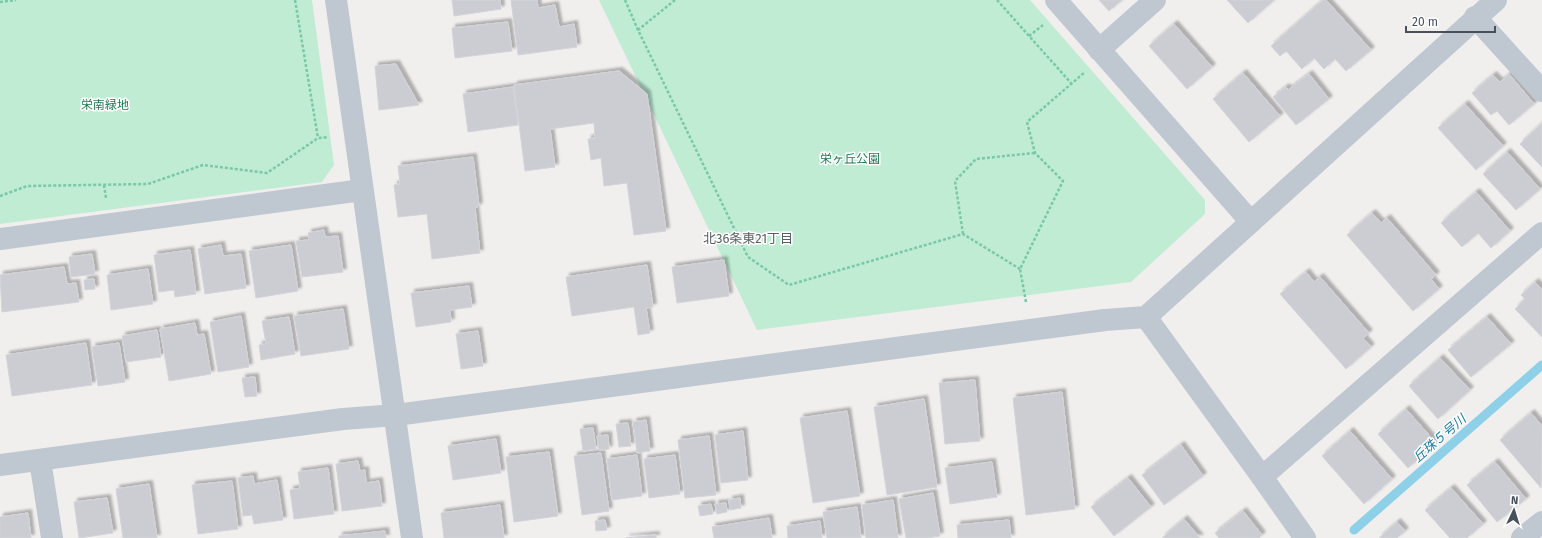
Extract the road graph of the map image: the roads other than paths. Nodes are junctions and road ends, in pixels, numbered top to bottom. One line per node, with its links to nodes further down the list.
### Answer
1 (336, 0): 8 (street)
2 (1056, 0): 6 (street)
3 (1155, 0): 6 (street)
4 (1496, 0): 5 (street)
5 (1475, 18): 7 (street); 9 (street)
6 (1099, 50): 9 (street)
7 (1542, 90)
8 (362, 190): 11 (street); 13 (street)
9 (1252, 222): 12 (street)
10 (1542, 233): 16 (street)
11 (0, 239)
12 (1146, 317): 13 (street); 16 (street)
13 (396, 415): 14 (street); 19 (street)
14 (40, 460): 15 (street); 18 (street)
15 (0, 465)
16 (1262, 476): 20 (street)
17 (1542, 522): 21 (street)
18 (52, 538)
19 (412, 538)
20 (1304, 538)
21 (1522, 538)

